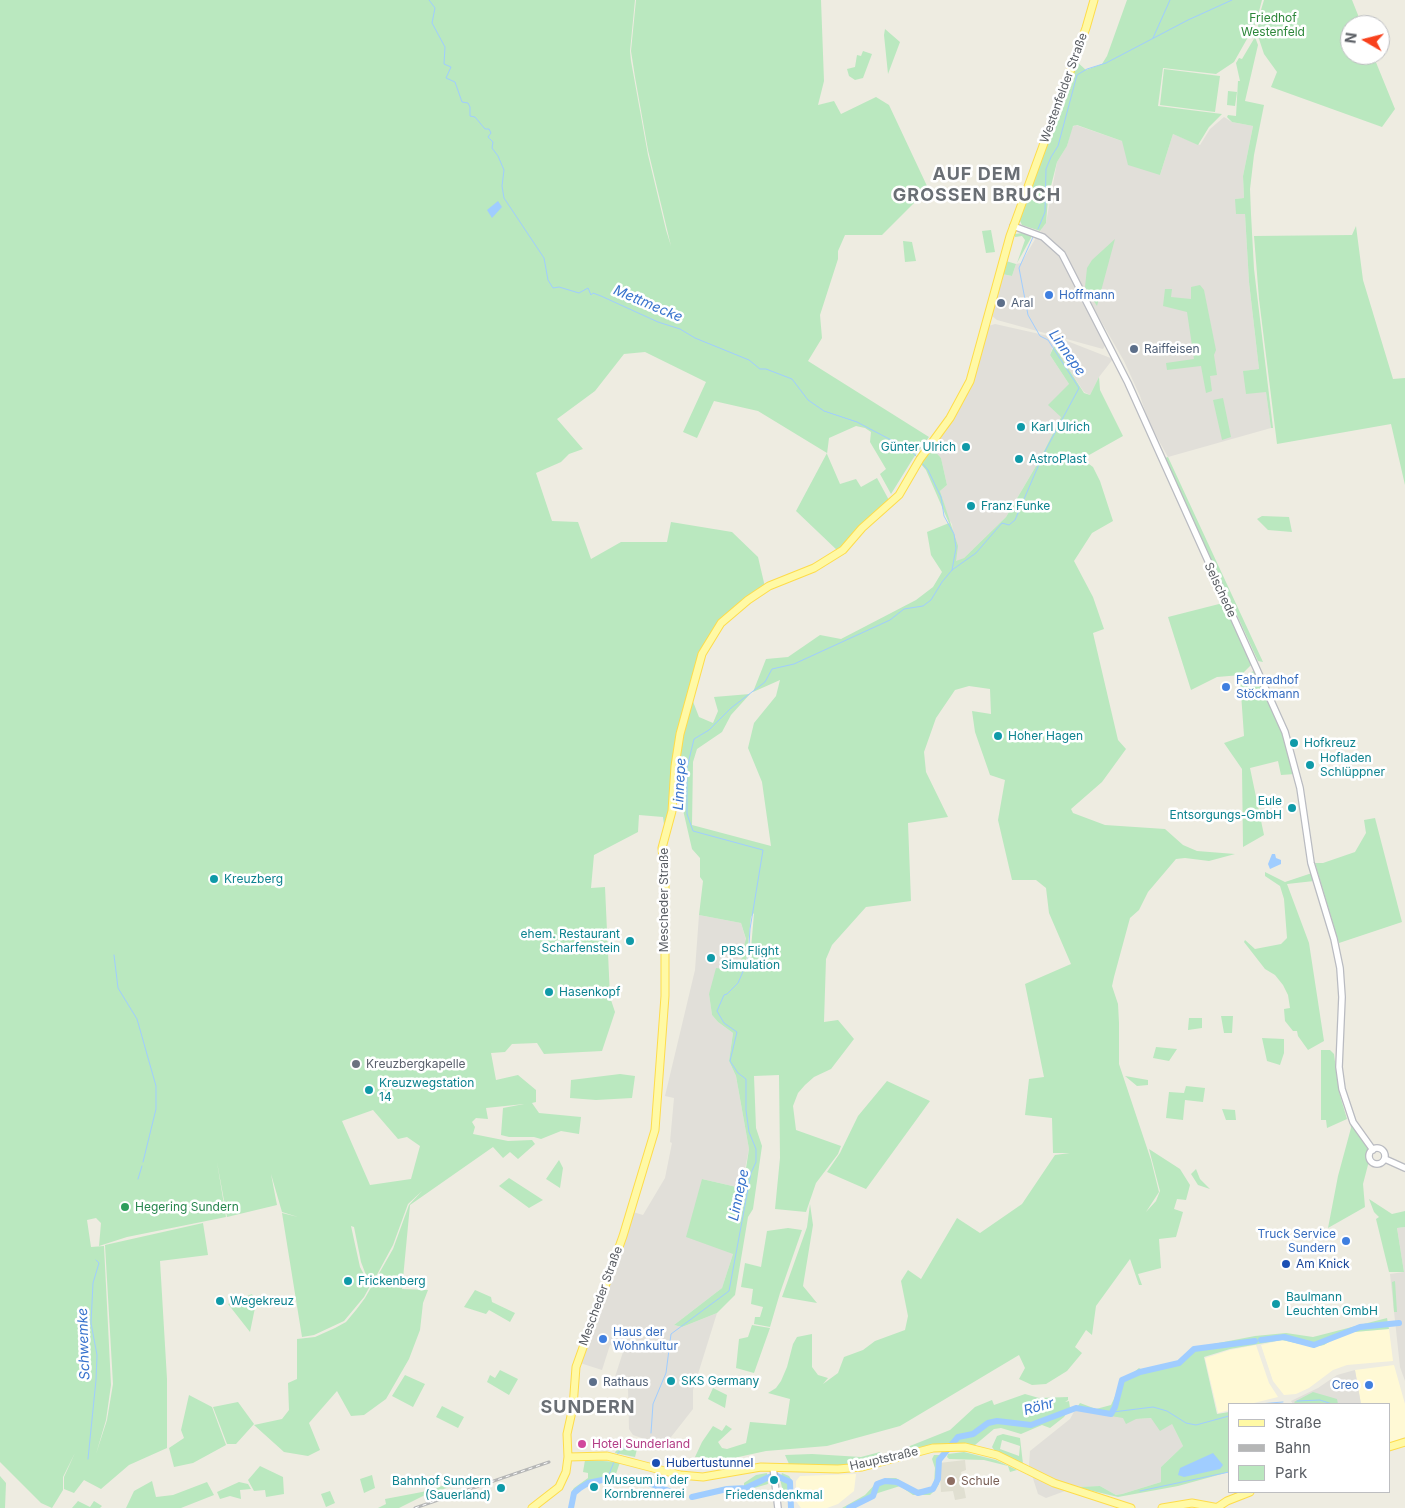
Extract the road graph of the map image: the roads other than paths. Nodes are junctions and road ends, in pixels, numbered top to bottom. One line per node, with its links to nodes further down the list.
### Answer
1 (1094, 0): 2 (main road, Westenfelder Straße)
2 (1013, 226): 3 (main road, Westenfelder Straße); 4 (street, Selschede)
3 (987, 319): 9 (main road, Mescheder Straße)
4 (1372, 1150): 5 (street); 5 (street)
5 (1385, 1159): 6 (street)
6 (1405, 1168)
7 (1405, 1442): 8 (main road)
8 (1390, 1448)
9 (568, 1457): 10 (main road, Hauptstraße); 12 (main road, Mescheder Straße)
10 (773, 1470): 13 (street); 14 (main road, Hauptstraße)
11 (1247, 1493): 16 (main road)
12 (532, 1508)
13 (778, 1508)
14 (1131, 1508)
15 (1162, 1508): 16 (main road)
16 (1218, 1508)

